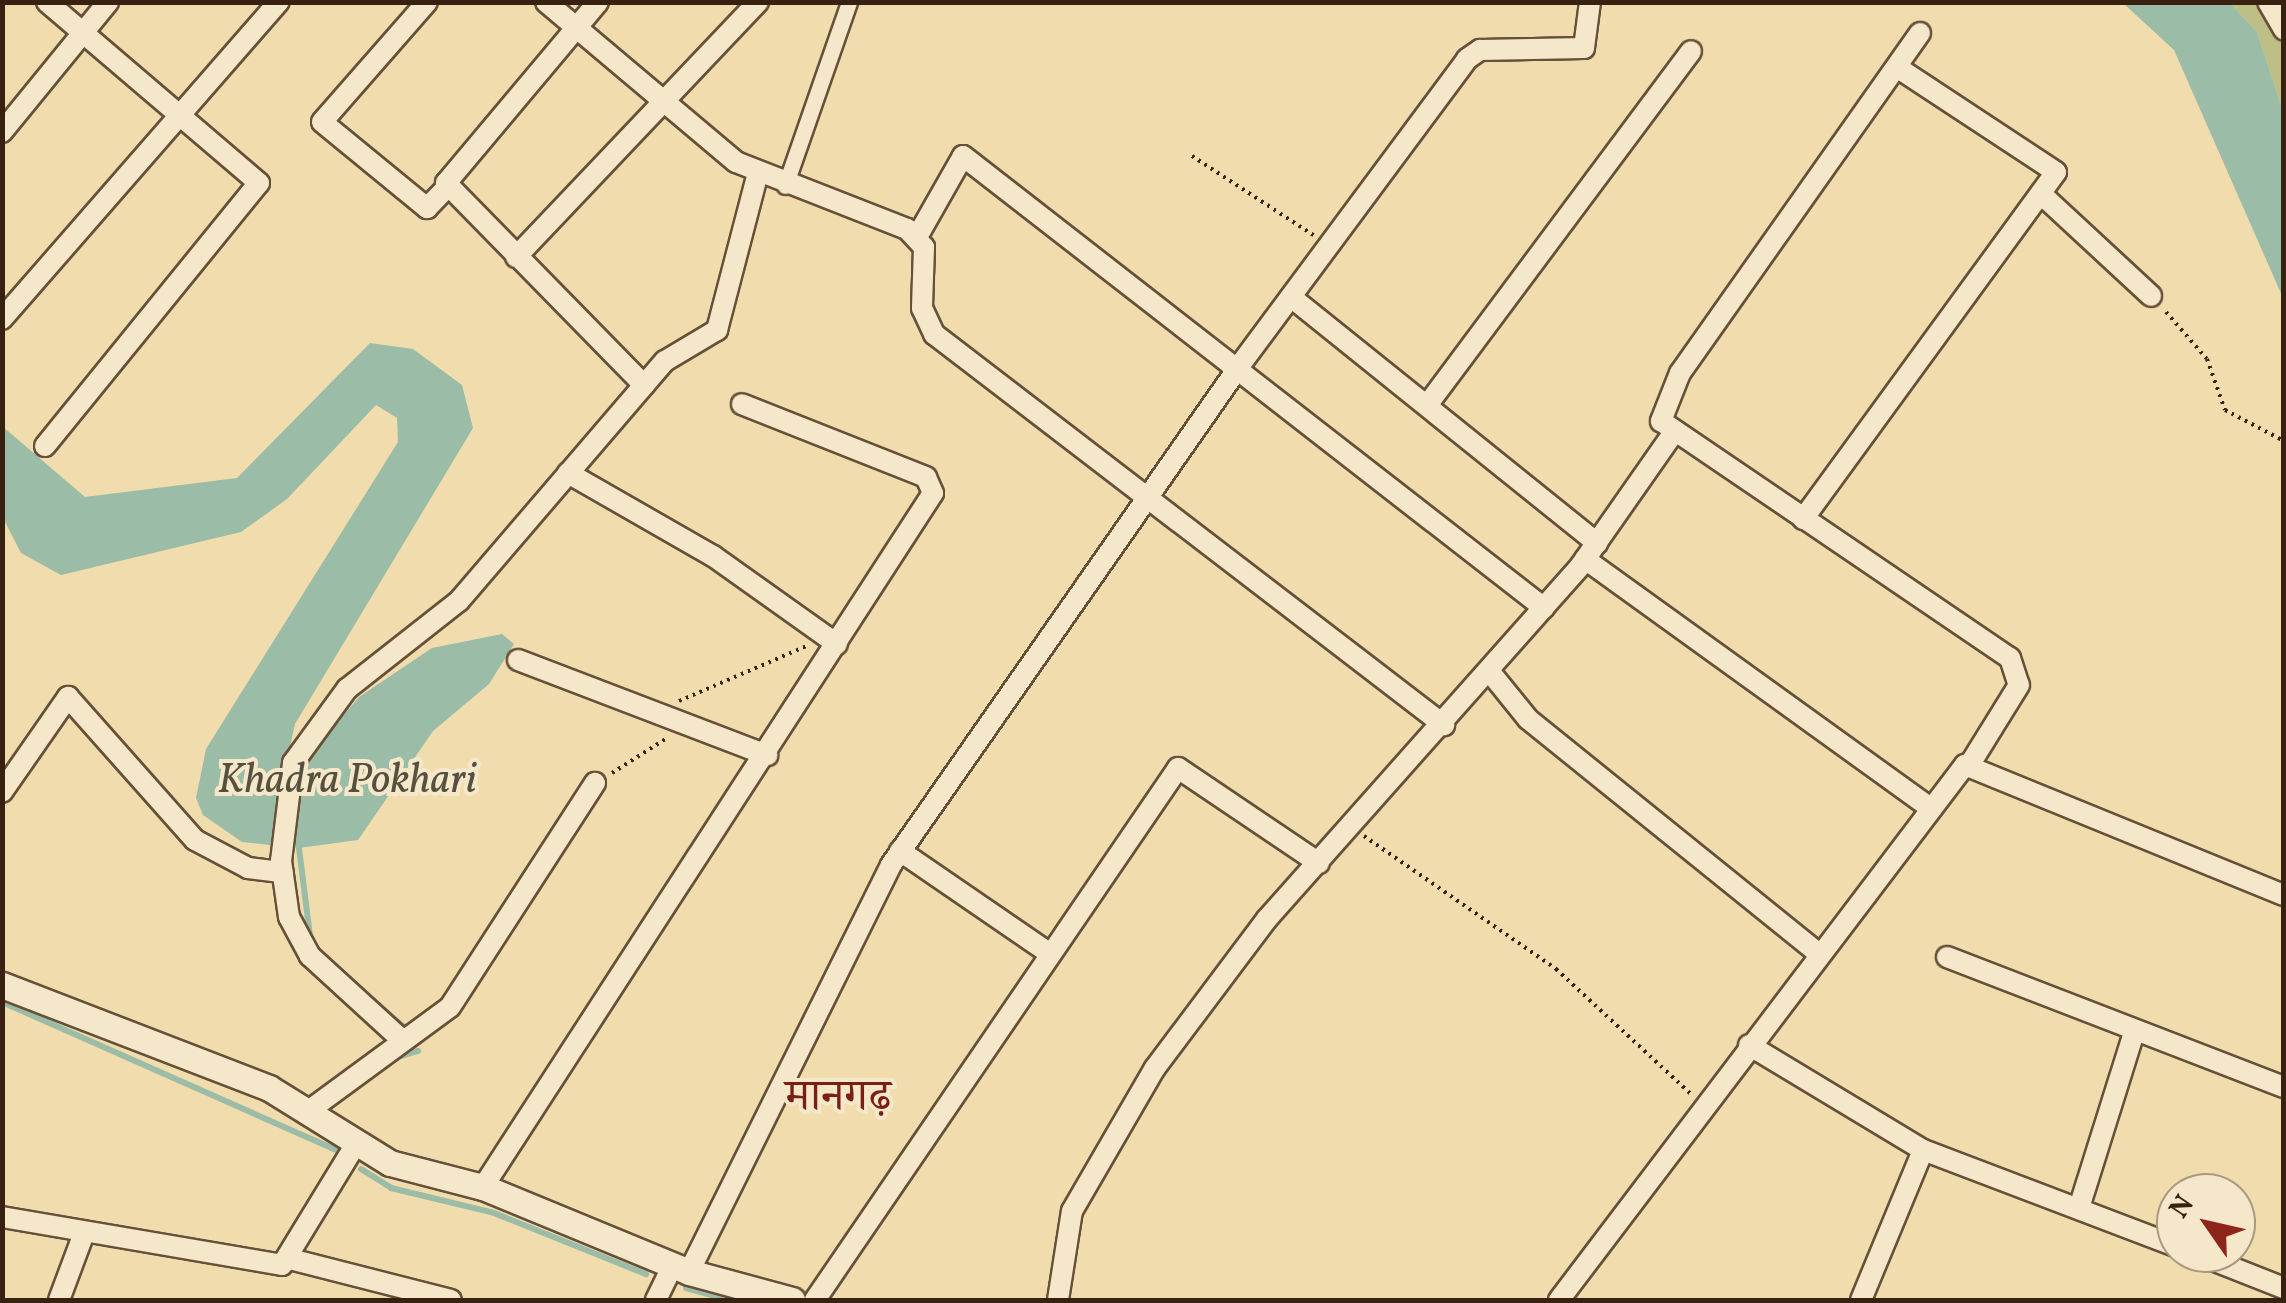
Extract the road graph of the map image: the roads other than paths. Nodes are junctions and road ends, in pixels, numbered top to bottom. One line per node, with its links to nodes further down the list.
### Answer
1 (46, 2): 13 (street)
2 (108, 2): 13 (street)
3 (279, 2): 18 (street)
4 (427, 2): 22 (street)
5 (546, 2): 11 (street)
6 (598, 2): 11 (street)
7 (758, 2): 17 (street)
8 (849, 2): 21 (street)
9 (1590, 2): 27 (street)
10 (2268, 2): 12 (street)
11 (576, 28): 17 (street); 22 (street)
12 (2284, 30)
13 (82, 33): 18 (street); 19 (street)
14 (1920, 33): 16 (street)
15 (1691, 51): 32 (street)
16 (1900, 69): 23 (street); 33 (street)
17 (663, 104): 20 (street); 25 (street)
18 (180, 116): 28 (street); 34 (street)
19 (2, 132)
20 (758, 173): 21 (street); 30 (street)
21 (785, 186): 24 (street)
22 (446, 188): 25 (street)
23 (2040, 194): 26 (street); 37 (street)
24 (917, 237): 29 (street); 36 (street)
25 (516, 258): 30 (street)
26 (2151, 296)
27 (1290, 298): 29 (street); 32 (street)
28 (2, 319)
29 (1240, 365): 36 (street); 39 (street)
30 (644, 385): 35 (street)
31 (742, 404): 40 (street)
32 (1428, 404): 38 (street)
33 (1672, 435): 37 (street); 38 (street)
34 (45, 446)
35 (568, 473): 40 (street); 51 (street)
36 (1148, 496): 43 (street); 49 (street)
37 (1802, 519): 45 (street)
38 (1591, 551): 39 (street); 48 (street)
39 (1544, 608): 42 (street)
40 (829, 638): 44 (street)
41 (518, 660): 44 (street)
42 (1490, 672): 43 (street); 54 (street)
43 (1444, 725): 50 (street)
44 (767, 755): 64 (street)
45 (1970, 764): 48 (street); 52 (street)
46 (595, 783): 58 (street)
47 (2, 792): 51 (street)
48 (1928, 806): 54 (street)
49 (900, 851): 53 (street); 70 (street)
50 (1319, 863): 53 (street); 78 (street)
51 (282, 866): 58 (street)
52 (2284, 895)
53 (1049, 953): 77 (street)
54 (1818, 953): 59 (street)
55 (1947, 958): 57 (street)
56 (2, 985): 61 (street)
57 (2134, 1032): 60 (street); 65 (street)
58 (402, 1040): 61 (street)
59 (1749, 1045): 63 (street); 79 (street)
60 (2284, 1088)
61 (307, 1112): 62 (street)
62 (357, 1142): 64 (street); 69 (street)
63 (1924, 1150): 65 (street); 80 (street)
64 (482, 1186): 70 (street)
65 (2079, 1208): 68 (street)
66 (3, 1218): 67 (street)
67 (84, 1233): 69 (street); 73 (street)
68 (2156, 1238)
69 (290, 1259): 74 (street)
70 (681, 1268): 75 (street); 76 (street)
71 (2245, 1273): 72 (street)
72 (2284, 1288)
73 (59, 1300)
74 (451, 1300)
75 (656, 1300)
76 (792, 1300)
77 (815, 1300)
78 (1058, 1300)
79 (1559, 1300)
80 (1861, 1300)

